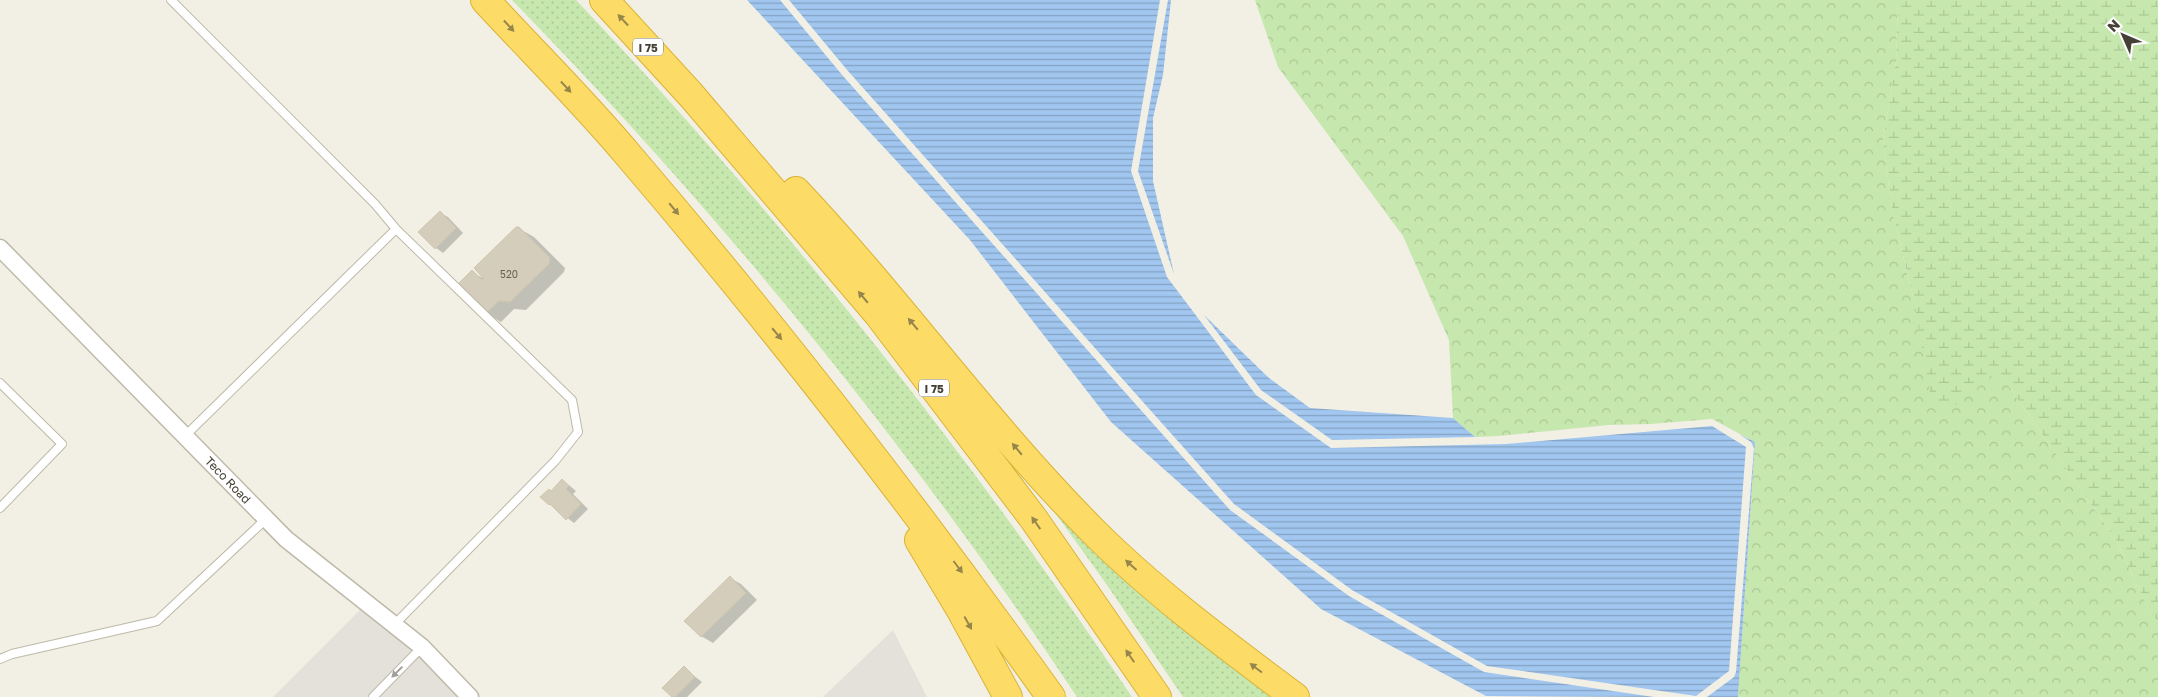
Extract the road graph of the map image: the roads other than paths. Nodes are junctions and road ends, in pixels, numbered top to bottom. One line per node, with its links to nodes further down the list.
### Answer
1 (171, 0): 5 (lane)
2 (485, 0): 8 (highway, one-way to 8)
3 (604, 0): 4 (highway, I 75, one-way to 3)
4 (691, 95): 19 (highway, I 75, one-way to 4); 20 (highway, one-way to 4)
5 (396, 230): 9 (lane); 12 (lane)
6 (0, 248): 9 (street, Teco Road)
7 (0, 383): 10 (lane)
8 (854, 431): 17 (highway, one-way to 17); 18 (highway, one-way to 18)
9 (185, 436): 11 (street, Teco Road)
10 (0, 508)
11 (266, 519): 12 (street, Teco Road); 14 (lane)
12 (394, 625): 13 (street, Teco Road)
13 (422, 648): 15 (lane, one-way to 15); 16 (street, Teco Road)
14 (0, 659)
15 (373, 697)
16 (470, 697)
17 (1008, 697)
18 (1051, 697)
19 (1157, 697)
20 (1295, 697)

